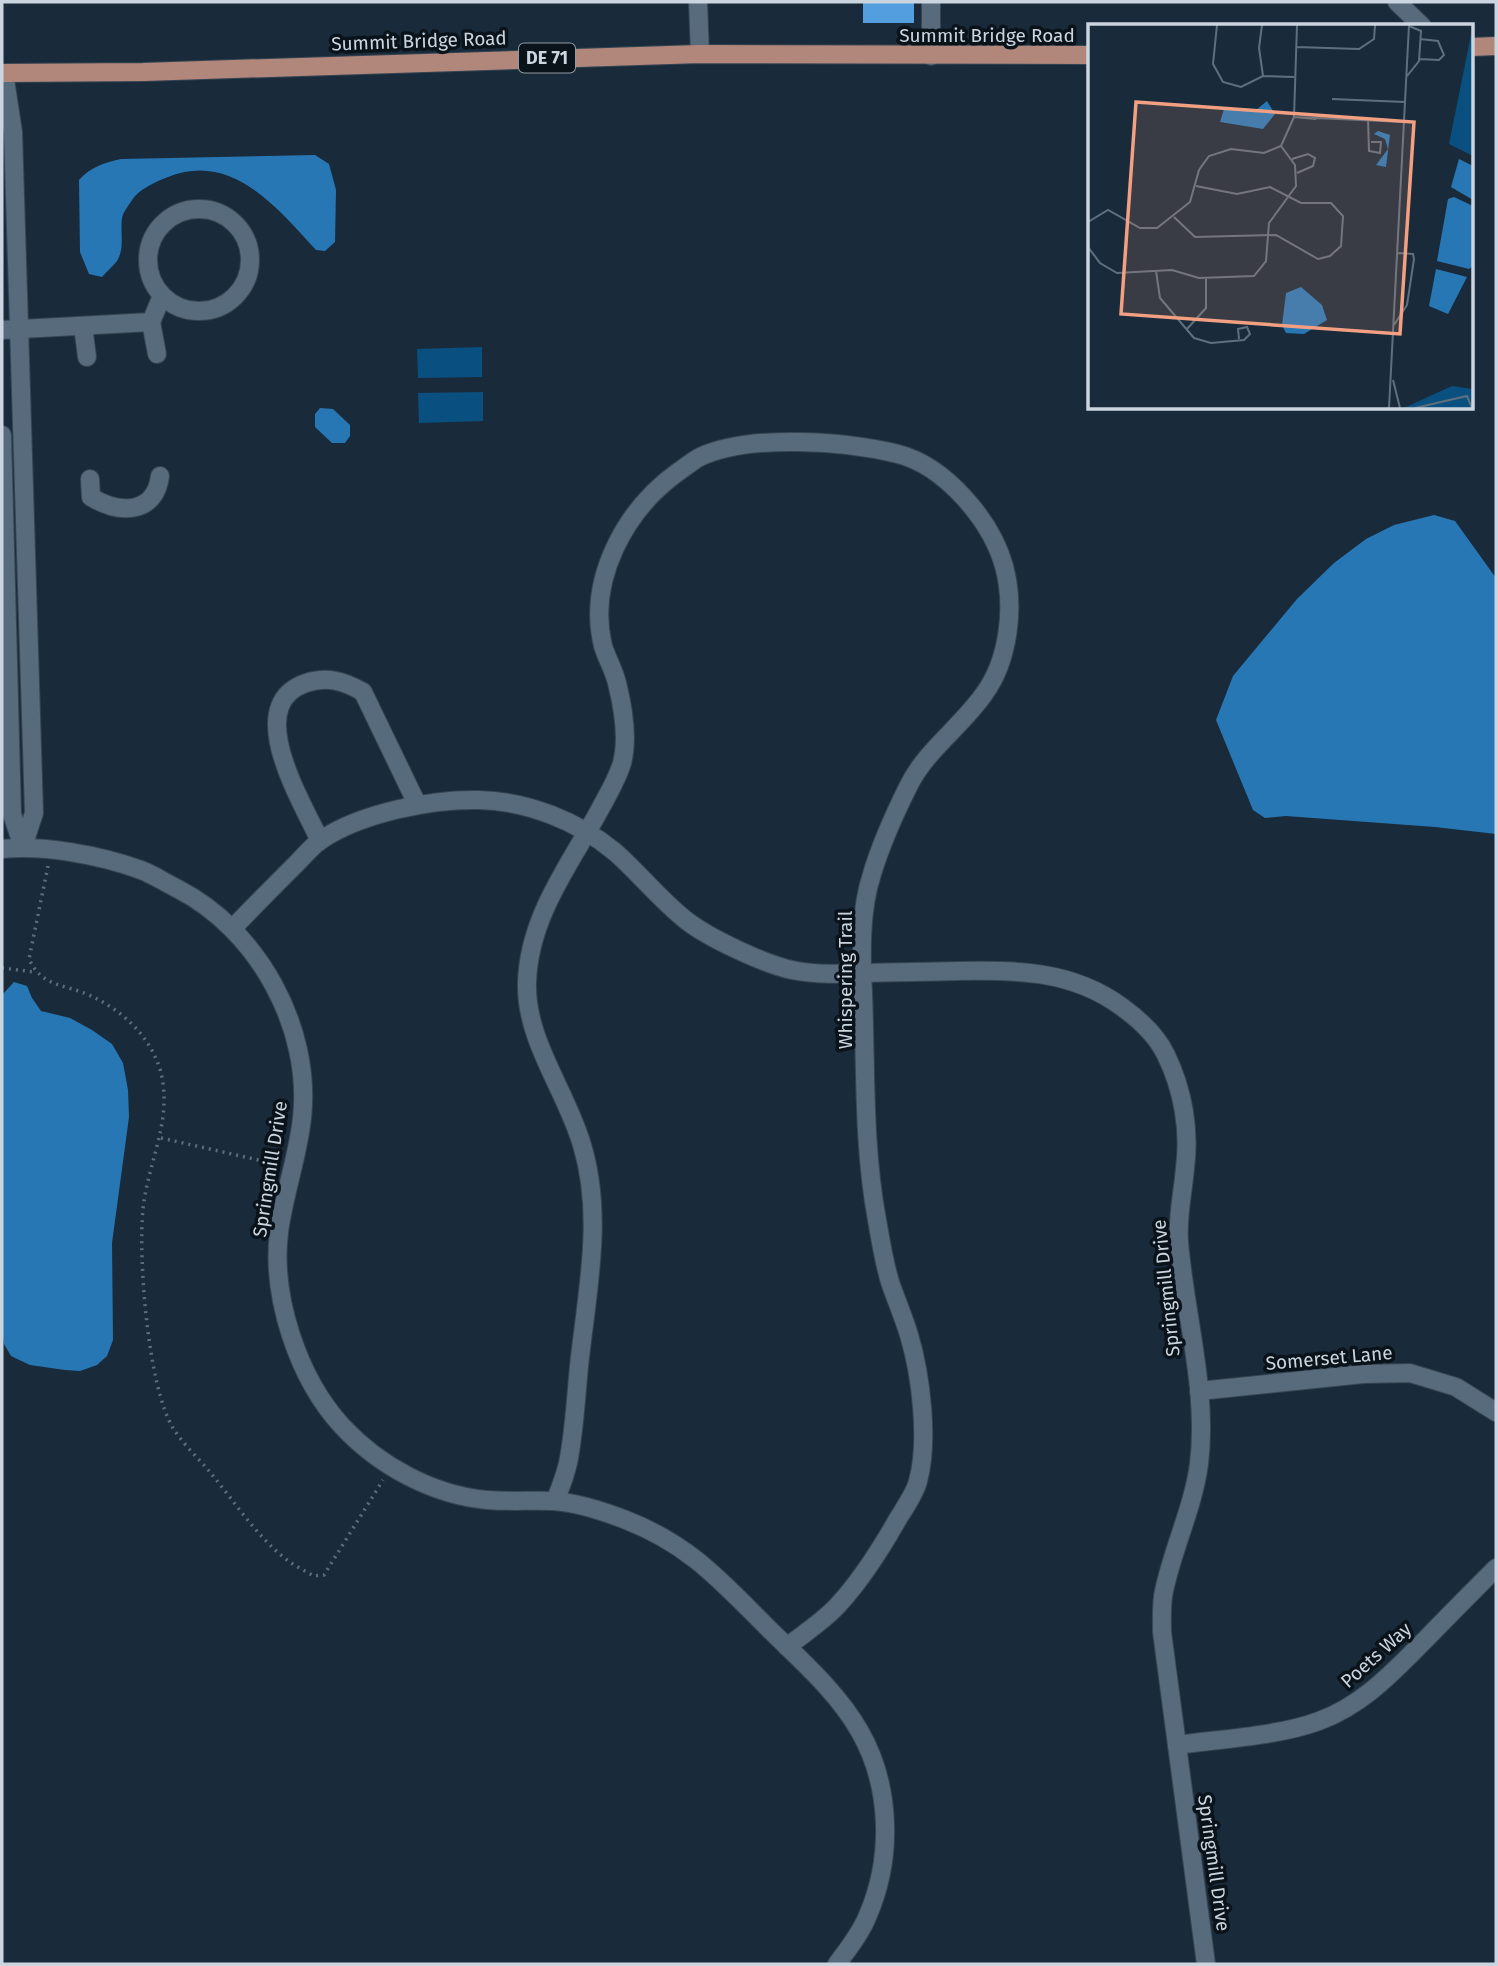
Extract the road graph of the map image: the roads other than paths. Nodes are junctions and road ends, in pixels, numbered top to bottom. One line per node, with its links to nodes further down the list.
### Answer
1 (698, 2): 7 (street)
2 (931, 2): 9 (street)
3 (1397, 2): 4 (street)
4 (1420, 24)
5 (1496, 46): 6 (main road)
6 (1474, 47)
7 (700, 54): 9 (main road, Summit Bridge Road / DE 71); 10 (main road, Summit Bridge Road / DE 71)
8 (1088, 55): 9 (main road, Summit Bridge Road / DE 71)
9 (931, 56)
10 (2, 77): 14 (street)
11 (162, 296): 11 (street); 12 (street)
12 (151, 322): 13 (street); 15 (street)
13 (83, 326): 14 (street); 16 (street)
14 (10, 330): 23 (street)
15 (157, 354)
16 (87, 357)
17 (2, 435): 23 (street)
18 (160, 476): 19 (street)
19 (90, 479)
20 (417, 804): 21 (street, Springmill Drive); 22 (street, Springmill Drive); 22 (street)
21 (587, 833): 26 (street, Springmill Drive); 26 (street, Whispering Trail); 29 (street, Whispering Trail)
22 (320, 841): 25 (street, Springmill Drive)
23 (23, 847): 24 (street, Springmill Drive); 25 (street, Springmill Drive)
24 (2, 849)
25 (233, 928): 29 (street, Springmill Drive)
26 (862, 973): 27 (street, Springmill Drive); 31 (street, Whispering Trail)
27 (1199, 1391): 28 (street, Somerset Lane); 32 (street, Springmill Drive)
28 (1496, 1412)
29 (555, 1501): 31 (street, Springmill Drive)
30 (1496, 1568): 32 (street, Poets Way)
31 (787, 1647): 33 (street, Springmill Drive)
32 (1177, 1745): 34 (street, Springmill Drive)
33 (837, 1964)
34 (1206, 1964)

